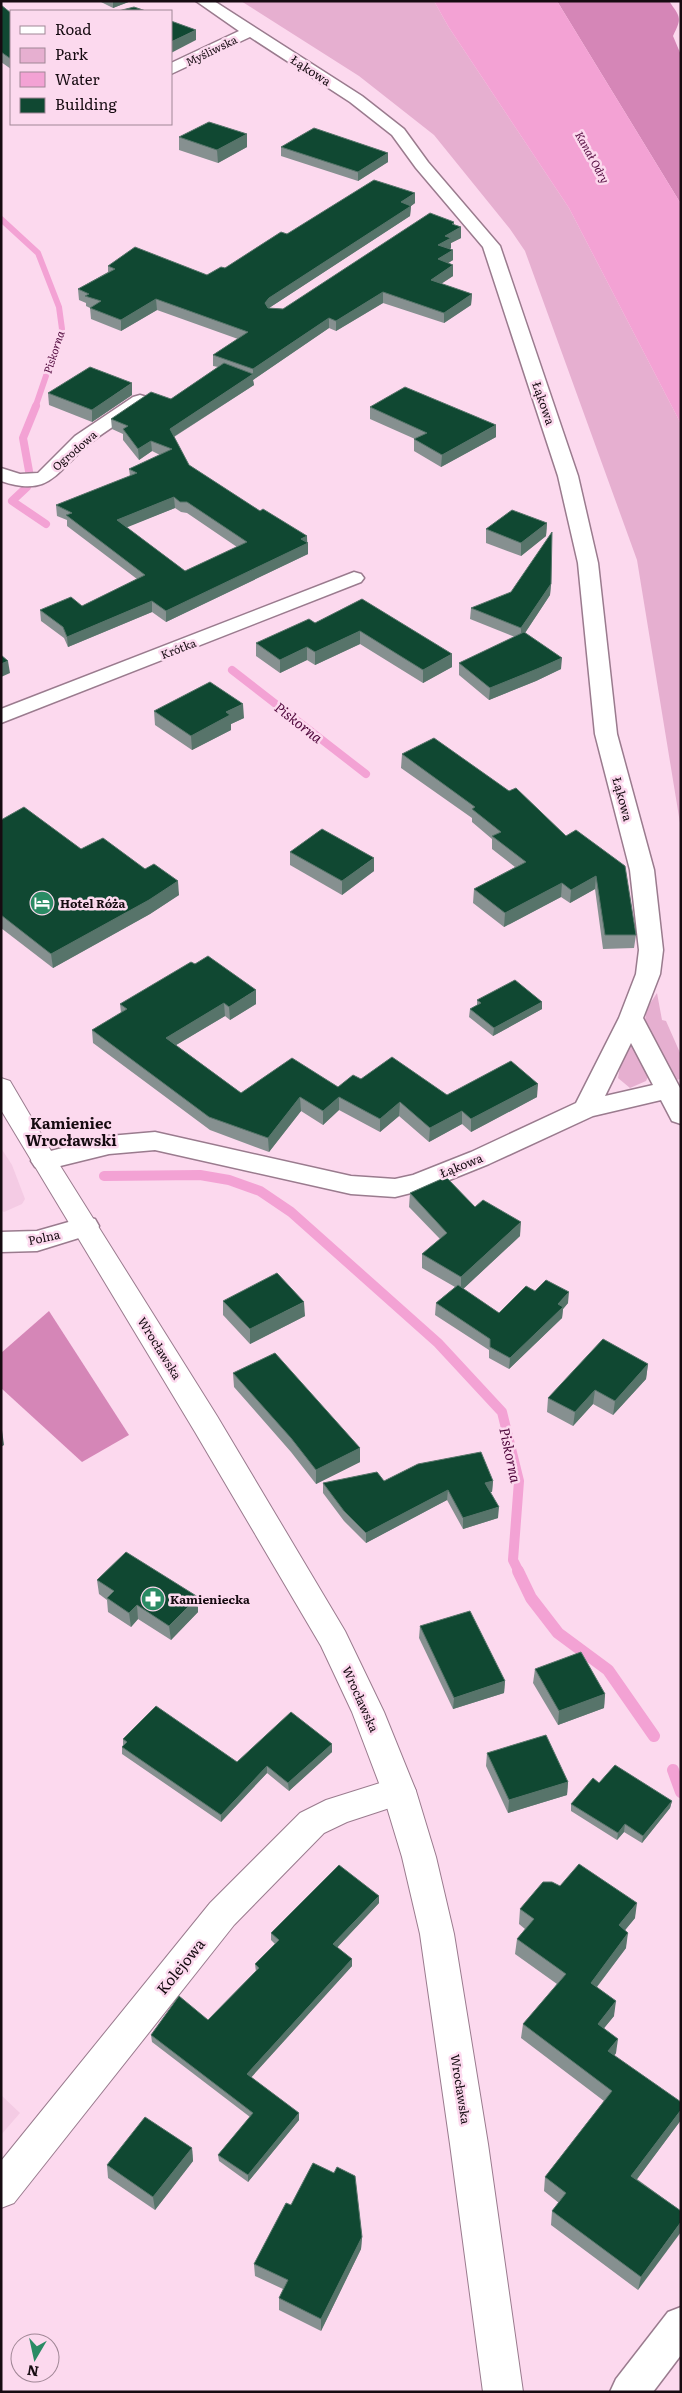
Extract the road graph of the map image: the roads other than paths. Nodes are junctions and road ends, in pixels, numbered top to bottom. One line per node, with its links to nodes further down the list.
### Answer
1 (203, 1): 2 (street, Łąkowa)
2 (251, 31): 3 (street, Myśliwska); 4 (street, Łąkowa)
3 (172, 69)
4 (456, 205): 5 (street); 10 (street, Łąkowa)
5 (434, 210)
6 (142, 399): 7 (street, Ogrodowa)
7 (1, 474)
8 (354, 578): 9 (street, Krótka)
9 (1, 717)
10 (631, 1018): 12 (street); 13 (street, Łąkowa)
11 (1, 1087): 15 (main road, Wrocławska)
12 (667, 1090): 13 (street, Łąkowa); 14 (street)
13 (586, 1109): 15 (street, Łąkowa)
14 (681, 1115)
15 (44, 1161): 16 (main road, Wrocławska)
16 (86, 1226): 17 (street, Polna); 18 (main road, Wrocławska)
17 (1, 1242)
18 (399, 1791): 19 (main road, Kolejowa); 21 (main road, Wrocławska)
19 (1, 2190)
20 (681, 2325): 22 (street)
21 (502, 2392)
22 (630, 2392)

